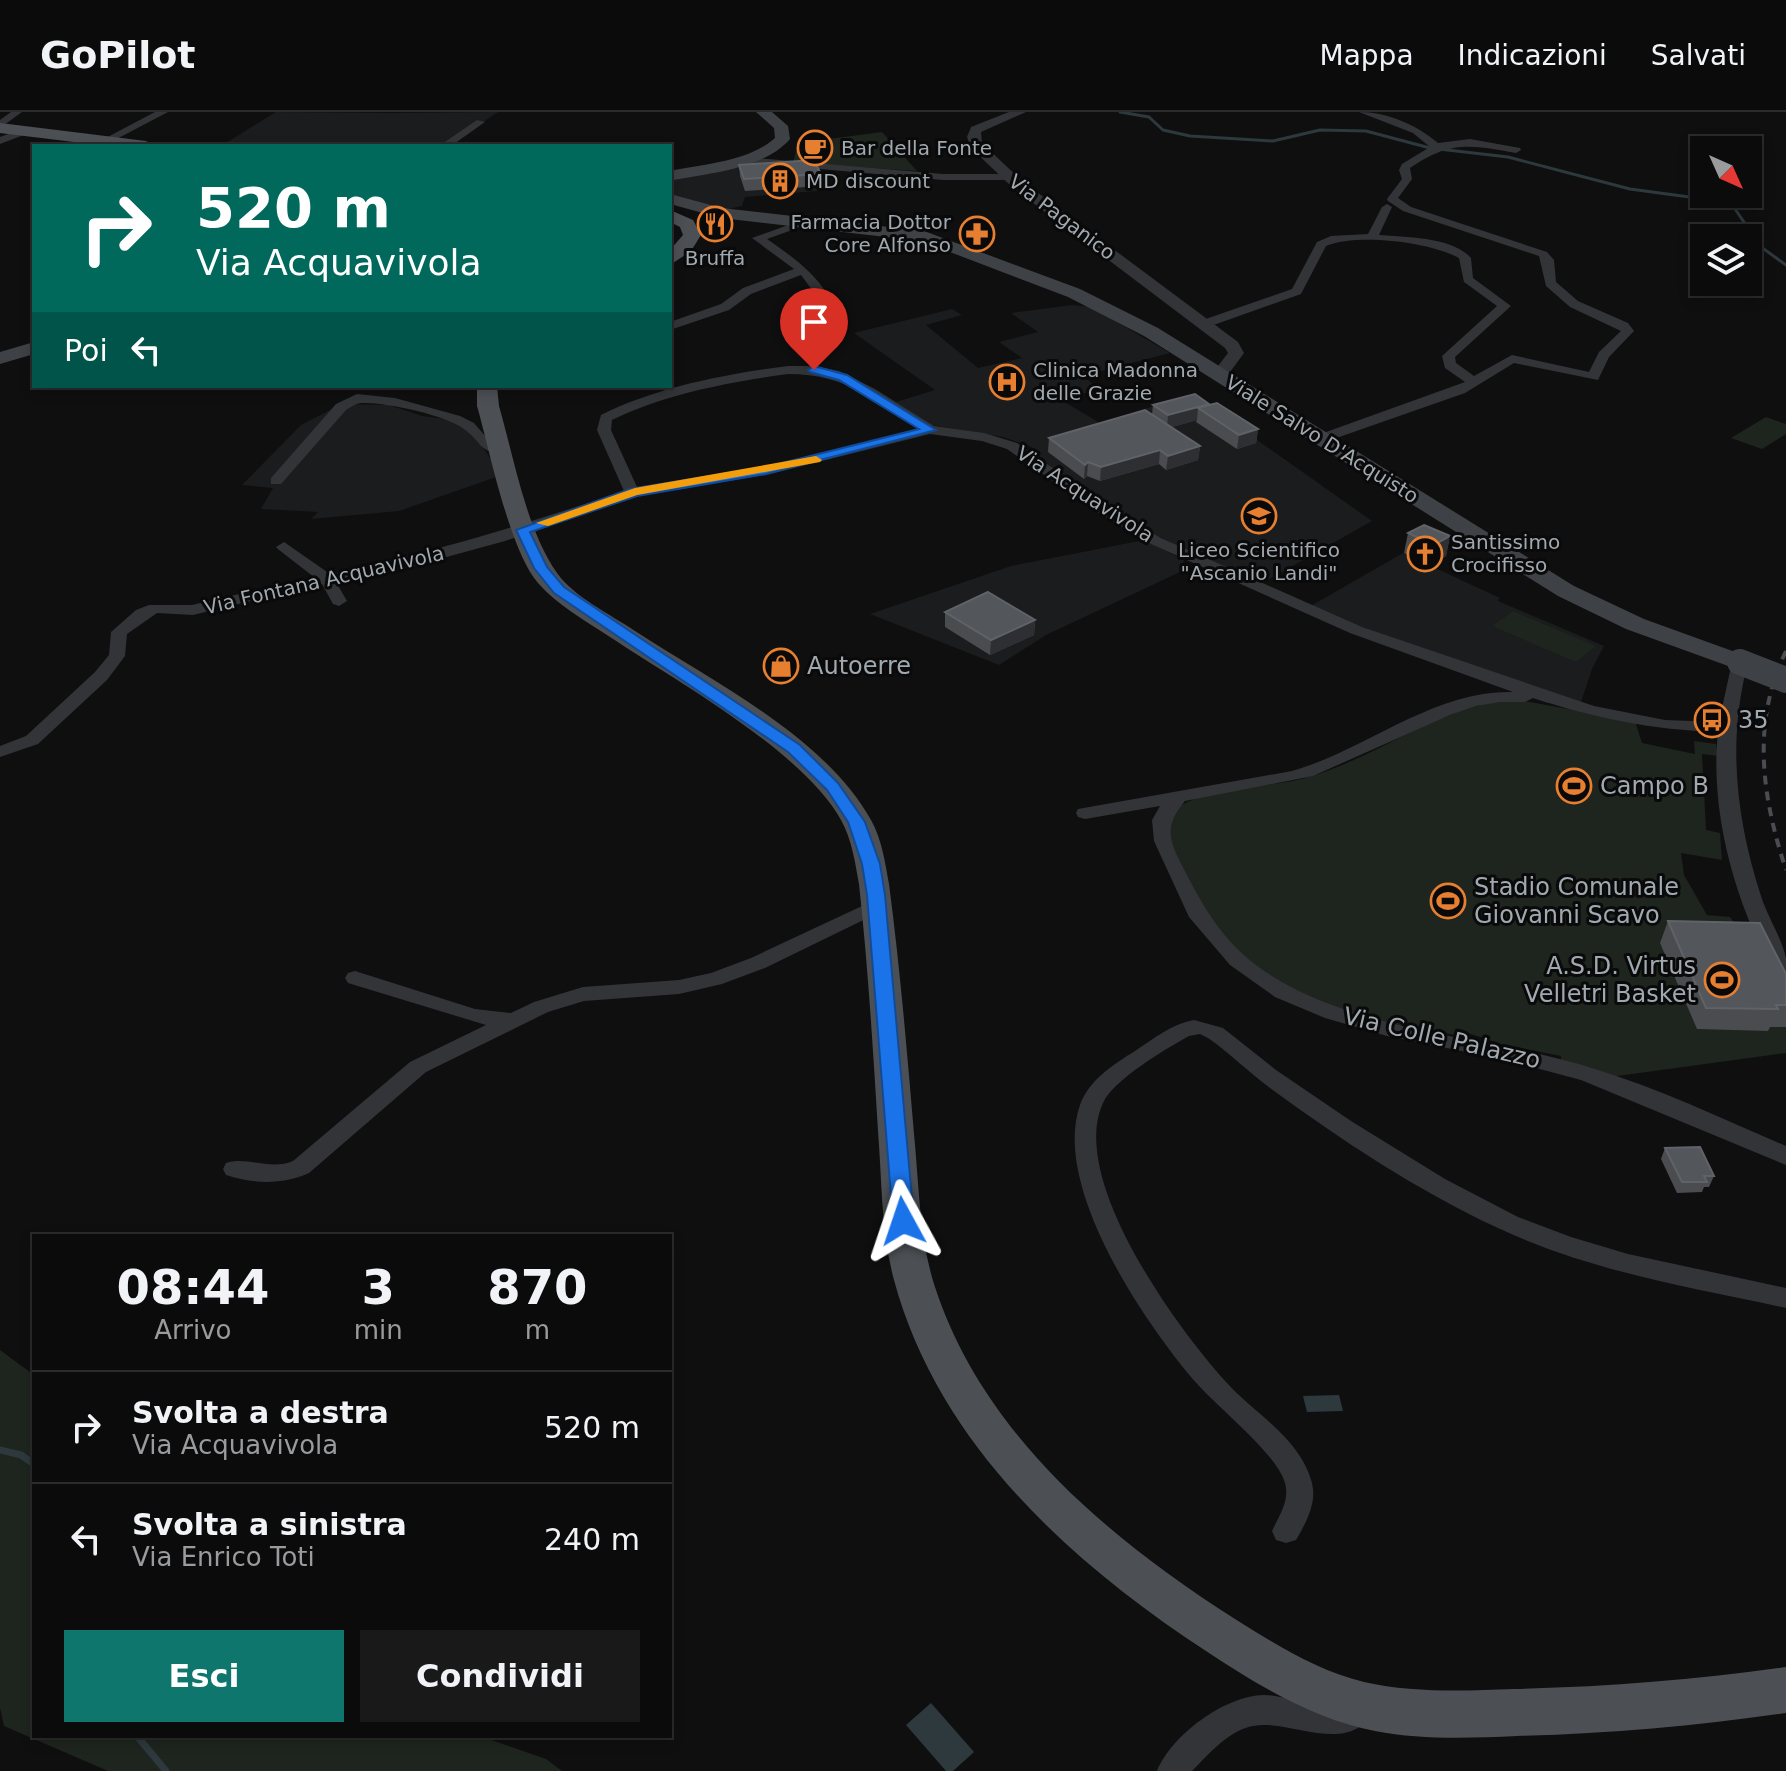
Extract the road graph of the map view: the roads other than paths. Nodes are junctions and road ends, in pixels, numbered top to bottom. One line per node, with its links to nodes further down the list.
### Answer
1 (17, 112): 7 (street)
2 (163, 112): 10 (street)
3 (763, 112): 15 (main road)
4 (1020, 112): 17 (street, Via Paganico)
5 (1364, 112): 13 (street)
6 (480, 122): 12 (street)
7 (0, 127): 8 (main road)
8 (25, 131): 9 (street); 10 (main road)
9 (0, 141)
10 (105, 141): 11 (main road)
11 (130, 144)
12 (447, 144)
13 (1431, 148): 14 (street); 30 (street)
14 (1516, 150)
15 (745, 160): 16 (main road); 17 (street)
16 (672, 176)
17 (1009, 177): 25 (street, Via Paganico)
18 (1387, 207): 21 (street)
19 (675, 208): 20 (main road, Viale Salvo D'Acquisto); 22 (main road)
20 (802, 223): 23 (street, Viale Salvo D'Acquisto); 29 (main road, Viale Salvo D'Acquisto)
21 (1372, 238): 25 (street); 30 (street)
22 (672, 257)
23 (803, 270): 24 (street, Viale Salvo D'Acquisto); 26 (street)
24 (822, 295)
25 (1204, 324): 29 (street, Via Paganico)
26 (672, 325)
27 (32, 349): 28 (main road)
28 (0, 358)
29 (1219, 375): 33 (main road, Viale Salvo D'Acquisto)
30 (1475, 383): 33 (street)
31 (487, 388): 34 (main road)
32 (930, 430): 36 (street, Via Acquavivola); 36 (street); 43 (street, Via Acquavivola)
33 (1320, 439): 41 (main road, Viale Salvo D'Acquisto)
34 (503, 452): 35 (street); 37 (main road)
35 (276, 481)
36 (632, 493): 37 (street, Via Acquavivola)
37 (523, 530): 39 (street, Via Fontana Acquavivola); 48 (main road)
38 (284, 547): 39 (street)
39 (327, 579): 40 (street); 45 (street, Via Fontana Acquavivola)
40 (339, 601)
41 (1740, 662): 42 (main road, Viale Salvo D'Acquisto, bridge); 44 (street)
42 (1786, 680)
43 (1591, 711): 44 (street, Via Acquavivola); 46 (street)
44 (1725, 727): 49 (street)
45 (0, 752)
46 (1177, 800): 47 (street); 52 (street, Via Colle Palazzo)
47 (1085, 813)
48 (877, 905): 51 (street); 57 (main road)
49 (1786, 976)
50 (355, 978): 51 (street)
51 (515, 1020): 53 (street)
52 (1786, 1156)
53 (234, 1169)
54 (1786, 1298): 55 (street)
55 (1286, 1531)
56 (1786, 1690): 57 (main road)
57 (1362, 1705): 58 (street)
58 (1172, 1771)

